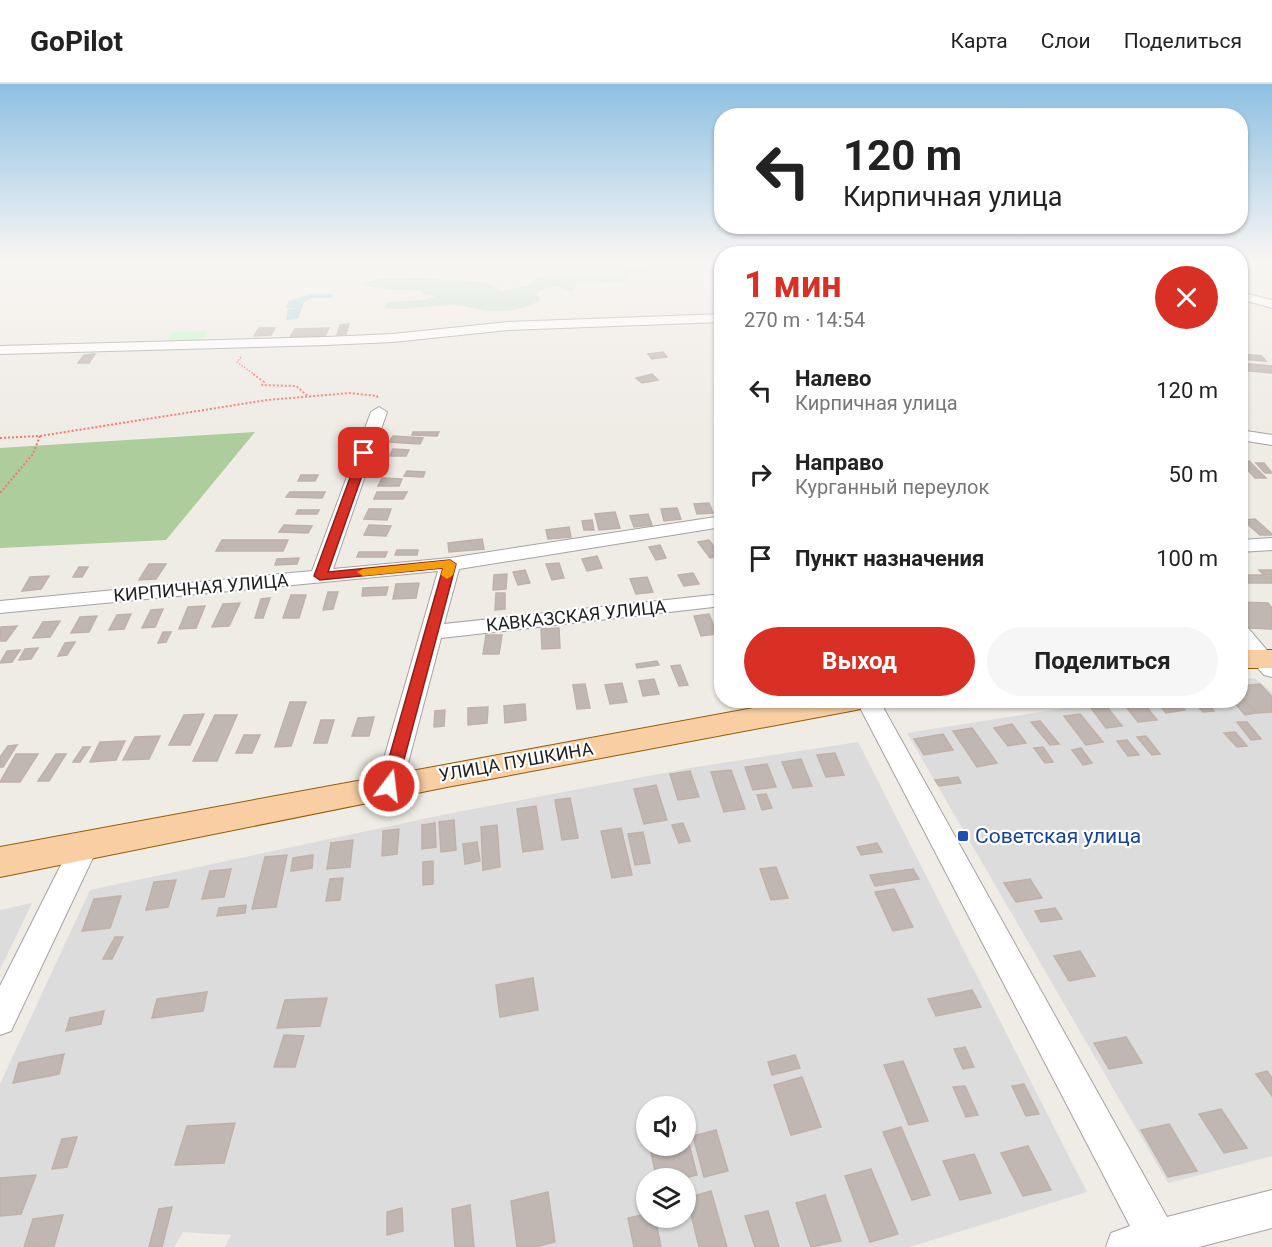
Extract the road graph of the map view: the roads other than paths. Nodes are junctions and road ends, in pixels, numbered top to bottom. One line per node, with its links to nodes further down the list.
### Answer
1 (714, 318): 2 (street)
2 (0, 350)
3 (379, 412): 12 (street)
4 (1248, 436): 5 (street)
5 (1272, 440)
6 (1272, 450): 7 (street)
7 (1248, 451)
8 (714, 522): 11 (street, КИРПИЧНАЯ УЛИЦА)
9 (1272, 543): 10 (street)
10 (1248, 545)
11 (450, 564): 12 (street, КИРПИЧНАЯ УЛИЦА); 15 (street)
12 (320, 576): 14 (street, КИРПИЧНАЯ УЛИЦА)
13 (714, 601): 15 (street, КАВКАЗСКАЯ УЛИЦА)
14 (0, 607)
15 (431, 632): 20 (street)
16 (1248, 644): 17 (street)
17 (1262, 662)
18 (813, 708): 20 (main road, УЛИЦА ПУШКИНА)
19 (871, 708): 25 (street)
20 (389, 786): 21 (main road, УЛИЦА ПУШКИНА)
21 (84, 847): 22 (main road, УЛИЦА ПУШКИНА); 23 (street)
22 (0, 862)
23 (0, 1020)
24 (1272, 1209): 25 (street)
25 (1148, 1244)

